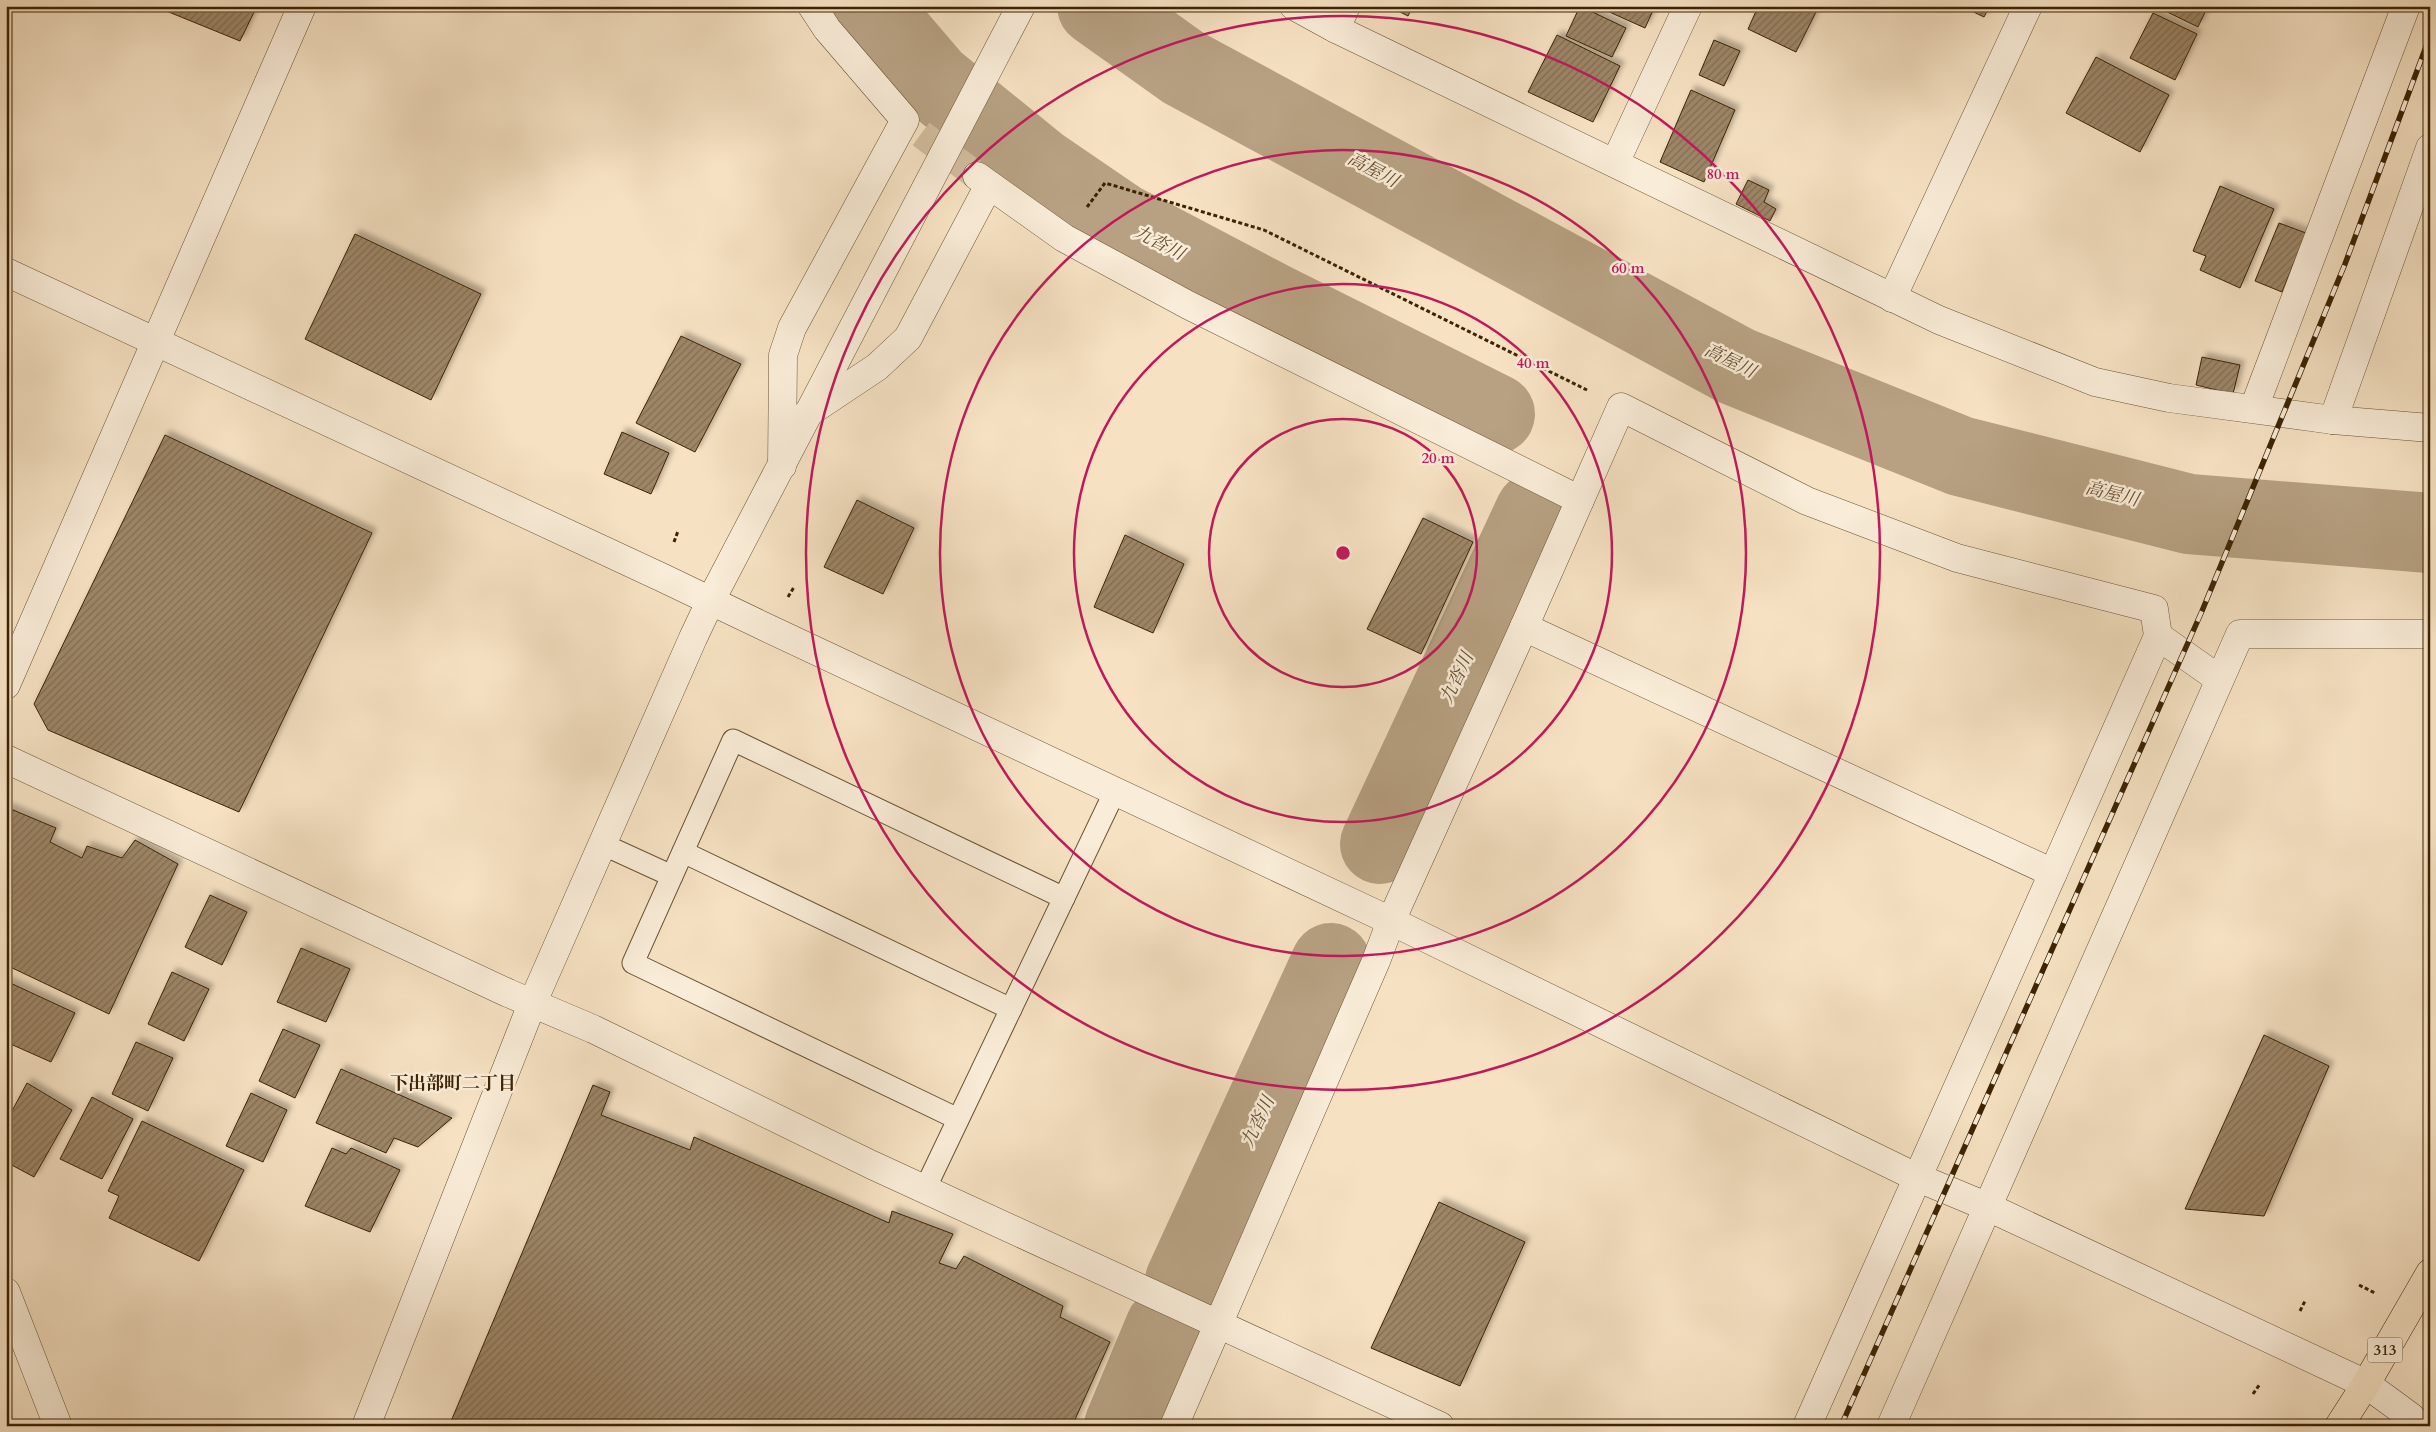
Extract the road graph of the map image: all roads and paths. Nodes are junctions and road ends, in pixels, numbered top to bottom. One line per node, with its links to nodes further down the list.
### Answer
1 (302, 6): 14 (street)
2 (812, 6): 20 (street)
3 (1021, 6): 17 (street)
4 (1294, 6): 8 (street)
5 (1688, 6): 10 (street)
6 (2028, 6): 13 (street)
7 (2406, 6): 16 (street)
8 (1341, 18): 10 (street)
9 (2430, 148): 18 (street)
10 (1615, 163): 13 (street)
11 (1099, 191): 15 (path)
12 (6, 272): 14 (street)
13 (1892, 298): 16 (street)
14 (157, 341): 23 (street); 29 (street)
15 (1621, 407): 21 (street); 27 (street)
16 (2254, 408): 18 (street)
17 (808, 413): 20 (street); 21 (street)
18 (2333, 420): 19 (street)
19 (2430, 428)
20 (782, 466): 23 (street)
21 (1580, 500): 25 (street)
22 (794, 587): 24 (path)
23 (711, 600): 31 (street); 32 (street)
24 (786, 600)
25 (1524, 627): 34 (street); 37 (street)
26 (2430, 634): 28 (street)
27 (2158, 636): 28 (street); 34 (street)
28 (2219, 679): 43 (street)
29 (6, 685)
30 (6, 759): 38 (street)
31 (1114, 791): 36 (lane); 37 (street)
32 (602, 844): 35 (lane); 38 (street)
33 (683, 852): 35 (lane); 36 (lane); 39 (lane)
34 (2053, 873): 41 (street)
35 (672, 876): 40 (lane)
36 (1064, 898): 39 (lane)
37 (1391, 921): 41 (street); 50 (street)
38 (532, 1004): 42 (street); 55 (street)
39 (1011, 1009): 40 (lane)
40 (958, 1119): 42 (lane)
41 (1916, 1177): 43 (street); 58 (street)
42 (925, 1189): 50 (street)
43 (1988, 1207): 52 (street); 59 (street)
44 (2430, 1272): 52 (highway, 313)
45 (2359, 1285): 47 (path)
46 (6, 1292): 54 (street)
47 (2378, 1294)
48 (2305, 1301): 49 (path)
49 (2298, 1314)
50 (1218, 1322): 56 (street); 57 (street)
51 (2260, 1384): 53 (path)
52 (2366, 1384): 60 (highway, 313); 61 (street)
53 (2253, 1394)
54 (58, 1426)
55 (366, 1426)
56 (1174, 1426)
57 (1440, 1426)
58 (1806, 1426)
59 (1891, 1426)
60 (2339, 1426)
61 (2418, 1426)

